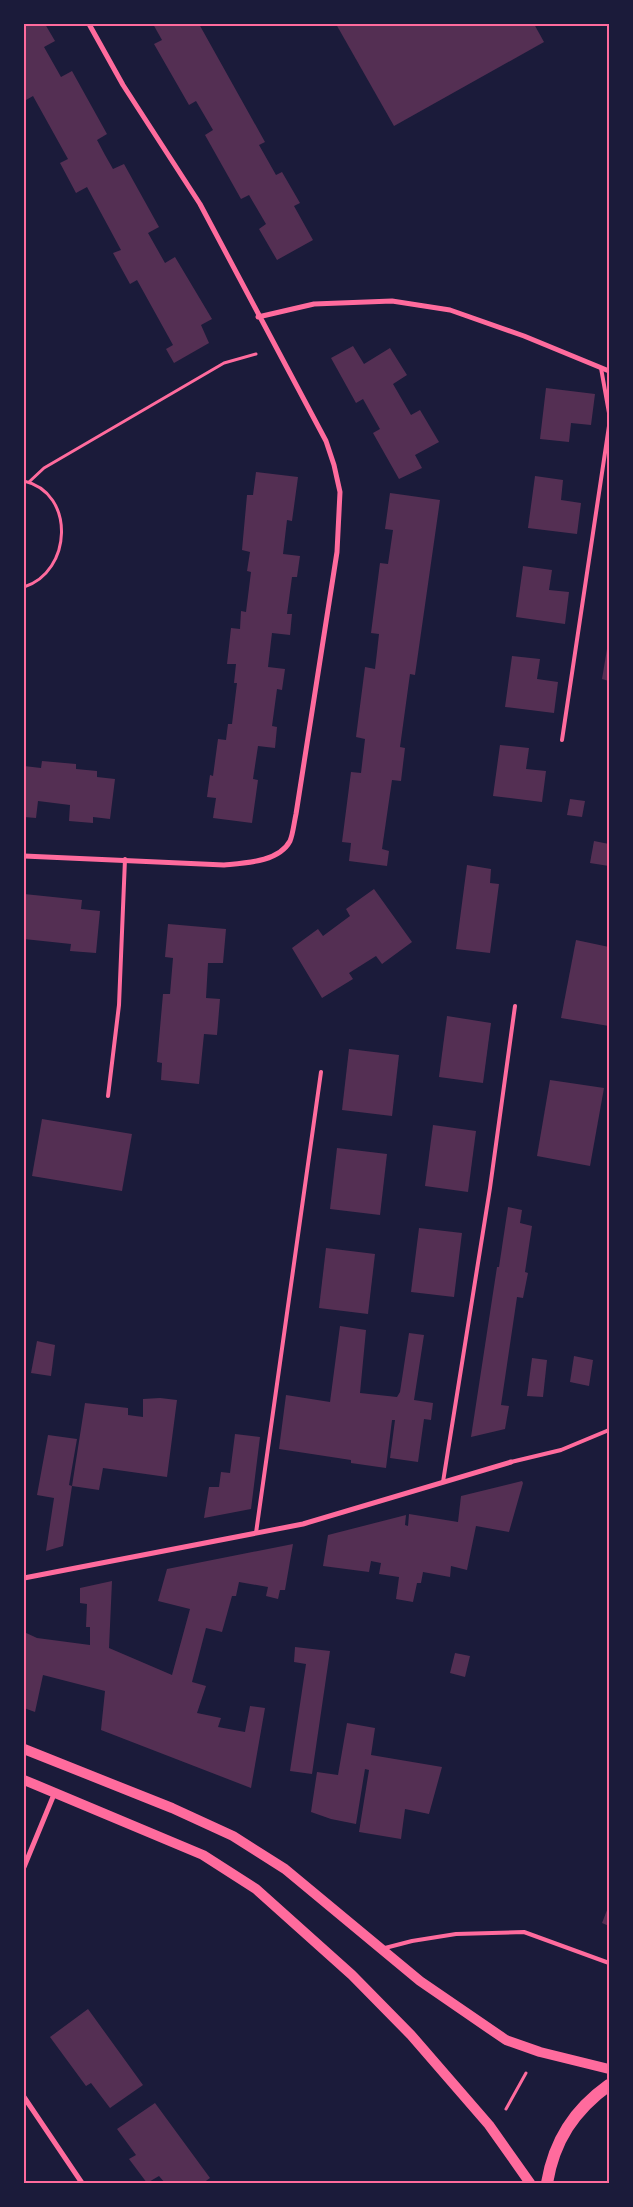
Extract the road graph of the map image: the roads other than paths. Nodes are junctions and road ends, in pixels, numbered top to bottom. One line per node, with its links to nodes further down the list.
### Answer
1 (89, 24): 2 (street)
2 (258, 317): 3 (street); 9 (street)
3 (601, 368): 4 (street); 5 (lane)
4 (609, 371)
5 (609, 413)
6 (609, 426): 7 (lane)
7 (562, 740)
8 (24, 856): 9 (street)
9 (125, 859): 12 (lane)
10 (515, 1006): 15 (lane)
11 (321, 1072): 16 (lane)
12 (108, 1096)
13 (609, 1430): 14 (lane)
14 (511, 1462): 15 (street)
15 (442, 1482): 16 (street)
16 (256, 1533): 17 (street)
17 (24, 1578)
18 (24, 1749): 22 (main road)
19 (24, 1780): 20 (main road)
20 (55, 1792): 21 (street); 28 (main road)
21 (24, 1866)
22 (383, 1949): 23 (lane); 24 (main road)
23 (609, 1963)
24 (609, 2069)
25 (609, 2085): 29 (main road)
26 (24, 2097): 27 (street)
27 (82, 2183)
28 (530, 2183)
29 (547, 2183)

